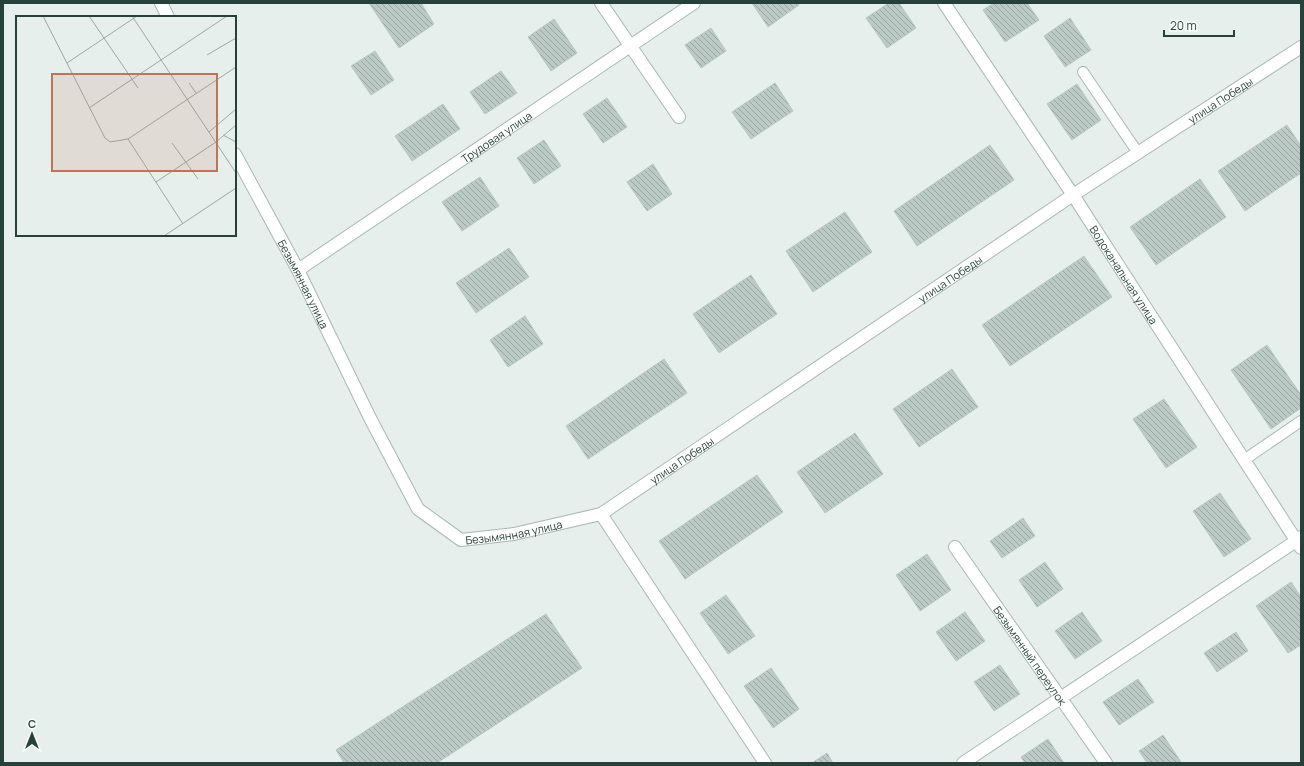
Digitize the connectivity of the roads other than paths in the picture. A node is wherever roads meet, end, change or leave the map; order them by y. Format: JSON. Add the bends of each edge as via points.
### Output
{"nodes":[{"id":1,"x":161,"y":3,"type":"edge"},
{"id":2,"x":601,"y":3,"type":"edge"},
{"id":3,"x":694,"y":3,"type":"edge"},
{"id":4,"x":944,"y":3,"type":"edge"},
{"id":5,"x":168,"y":16,"type":"edge"},
{"id":6,"x":630,"y":46,"type":"junction"},
{"id":7,"x":1301,"y":47,"type":"edge"},
{"id":8,"x":1083,"y":72,"type":"dead end"},
{"id":9,"x":679,"y":117,"type":"dead end"},
{"id":10,"x":1138,"y":153,"type":"junction"},
{"id":11,"x":236,"y":156,"type":"edge"},
{"id":12,"x":1073,"y":195,"type":"junction"},
{"id":13,"x":298,"y":270,"type":"junction"},
{"id":14,"x":1301,"y":421,"type":"edge"},
{"id":15,"x":1244,"y":460,"type":"junction"},
{"id":16,"x":601,"y":514,"type":"junction"},
{"id":17,"x":1300,"y":542,"type":"edge"},
{"id":18,"x":955,"y":547,"type":"dead end"},
{"id":19,"x":1061,"y":698,"type":"junction"},
{"id":20,"x":765,"y":763,"type":"edge"},
{"id":21,"x":963,"y":763,"type":"edge"},
{"id":22,"x":1106,"y":763,"type":"edge"}],
"edges":[{"from":1,"to":5,"type":"street"},
{"from":2,"to":6,"type":"street"},
{"from":3,"to":6,"type":"street","name":"Трудовая улица"},
{"from":4,"to":12,"type":"street","name":"Водоканальная улица"},
{"from":6,"to":9,"type":"street"},
{"from":6,"to":13,"type":"street","name":"Трудовая улица"},
{"from":7,"to":10,"type":"street","name":"улица Победы"},
{"from":8,"to":10,"type":"lane"},
{"from":10,"to":12,"type":"street","name":"улица Победы"},
{"from":11,"to":13,"type":"street","name":"Безымянная улица"},
{"from":12,"to":15,"type":"street","name":"Водоканальная улица"},
{"from":12,"to":16,"type":"street","name":"улица Победы"},
{"from":13,"to":16,"type":"street","name":"Безымянная улица","via":[[370,418],[418,509],[461,540],[514,534]]},
{"from":14,"to":15,"type":"lane"},
{"from":15,"to":17,"type":"street","name":"Водоканальная улица"},
{"from":16,"to":20,"type":"street"},
{"from":17,"to":19,"type":"street"},
{"from":18,"to":19,"type":"street","name":"Безымянный переулок"},
{"from":19,"to":21,"type":"street"},
{"from":19,"to":22,"type":"street","name":"Безымянный переулок"}]}
